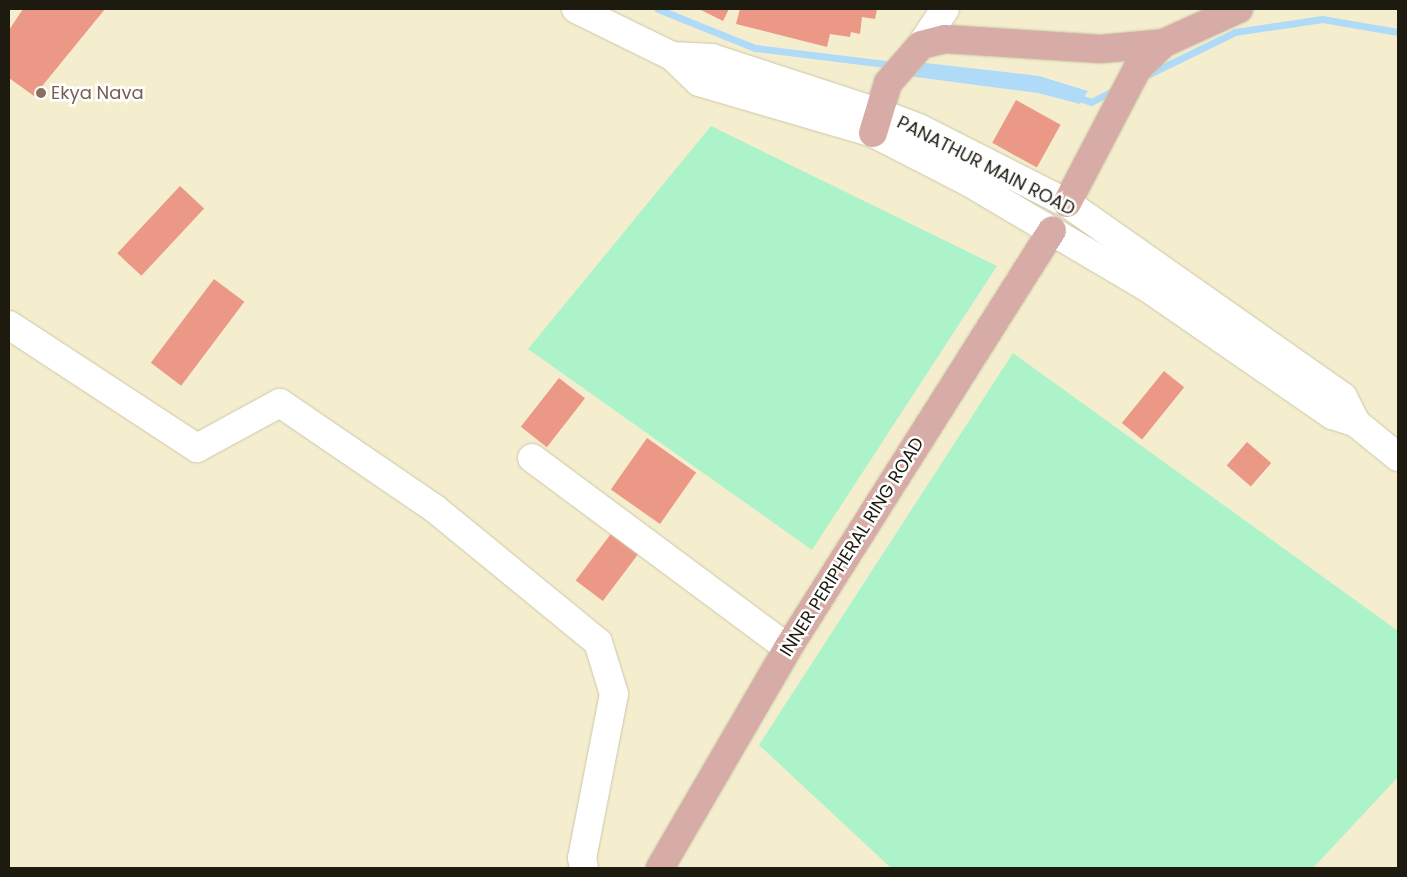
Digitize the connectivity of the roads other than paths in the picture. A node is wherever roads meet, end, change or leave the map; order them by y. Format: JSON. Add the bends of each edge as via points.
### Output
{"nodes":[{"id":1,"x":576,"y":9,"type":"edge"},
{"id":2,"x":945,"y":9,"type":"edge"},
{"id":3,"x":1239,"y":9,"type":"edge"},
{"id":4,"x":1164,"y":43,"type":"junction"},
{"id":5,"x":904,"y":63,"type":"junction"},
{"id":6,"x":875,"y":123,"type":"junction"},
{"id":7,"x":1066,"y":203,"type":"junction"},
{"id":8,"x":1052,"y":230,"type":"junction"},
{"id":9,"x":9,"y":325,"type":"edge"},
{"id":10,"x":1356,"y":423,"type":"junction"},
{"id":11,"x":1398,"y":457,"type":"edge"},
{"id":12,"x":532,"y":458,"type":"dead end"},
{"id":13,"x":788,"y":648,"type":"junction"},
{"id":14,"x":584,"y":868,"type":"edge"},
{"id":15,"x":660,"y":868,"type":"edge"}],
"edges":[{"from":1,"to":6,"type":"street","name":"PANATHUR MAIN ROAD","via":[[672,56],[712,58]]},
{"from":2,"to":5,"type":"street"},
{"from":3,"to":4,"type":"main road"},
{"from":4,"to":5,"type":"main road","via":[[1101,49],[944,39]]},
{"from":4,"to":7,"type":"main road","via":[[1138,70]]},
{"from":5,"to":6,"type":"main road"},
{"from":6,"to":7,"type":"street","name":"PANATHUR MAIN ROAD","via":[[919,128]]},
{"from":6,"to":8,"type":"street","name":"PANATHUR MAIN ROAD"},
{"from":7,"to":10,"type":"street","name":"PANATHUR MAIN ROAD","via":[[1343,397]]},
{"from":8,"to":10,"type":"street","name":"PANATHUR MAIN ROAD","via":[[1148,288],[1332,415]]},
{"from":8,"to":13,"type":"main road","name":"INNER PERIPHERAL RING ROAD"},
{"from":9,"to":14,"type":"street","via":[[197,448],[280,403],[434,508],[598,642],[614,694],[582,858]]},
{"from":10,"to":11,"type":"street","name":"PANATHUR MAIN ROAD"},
{"from":12,"to":13,"type":"street"},
{"from":13,"to":15,"type":"main road","name":"INNER PERIPHERAL RING ROAD"}]}
